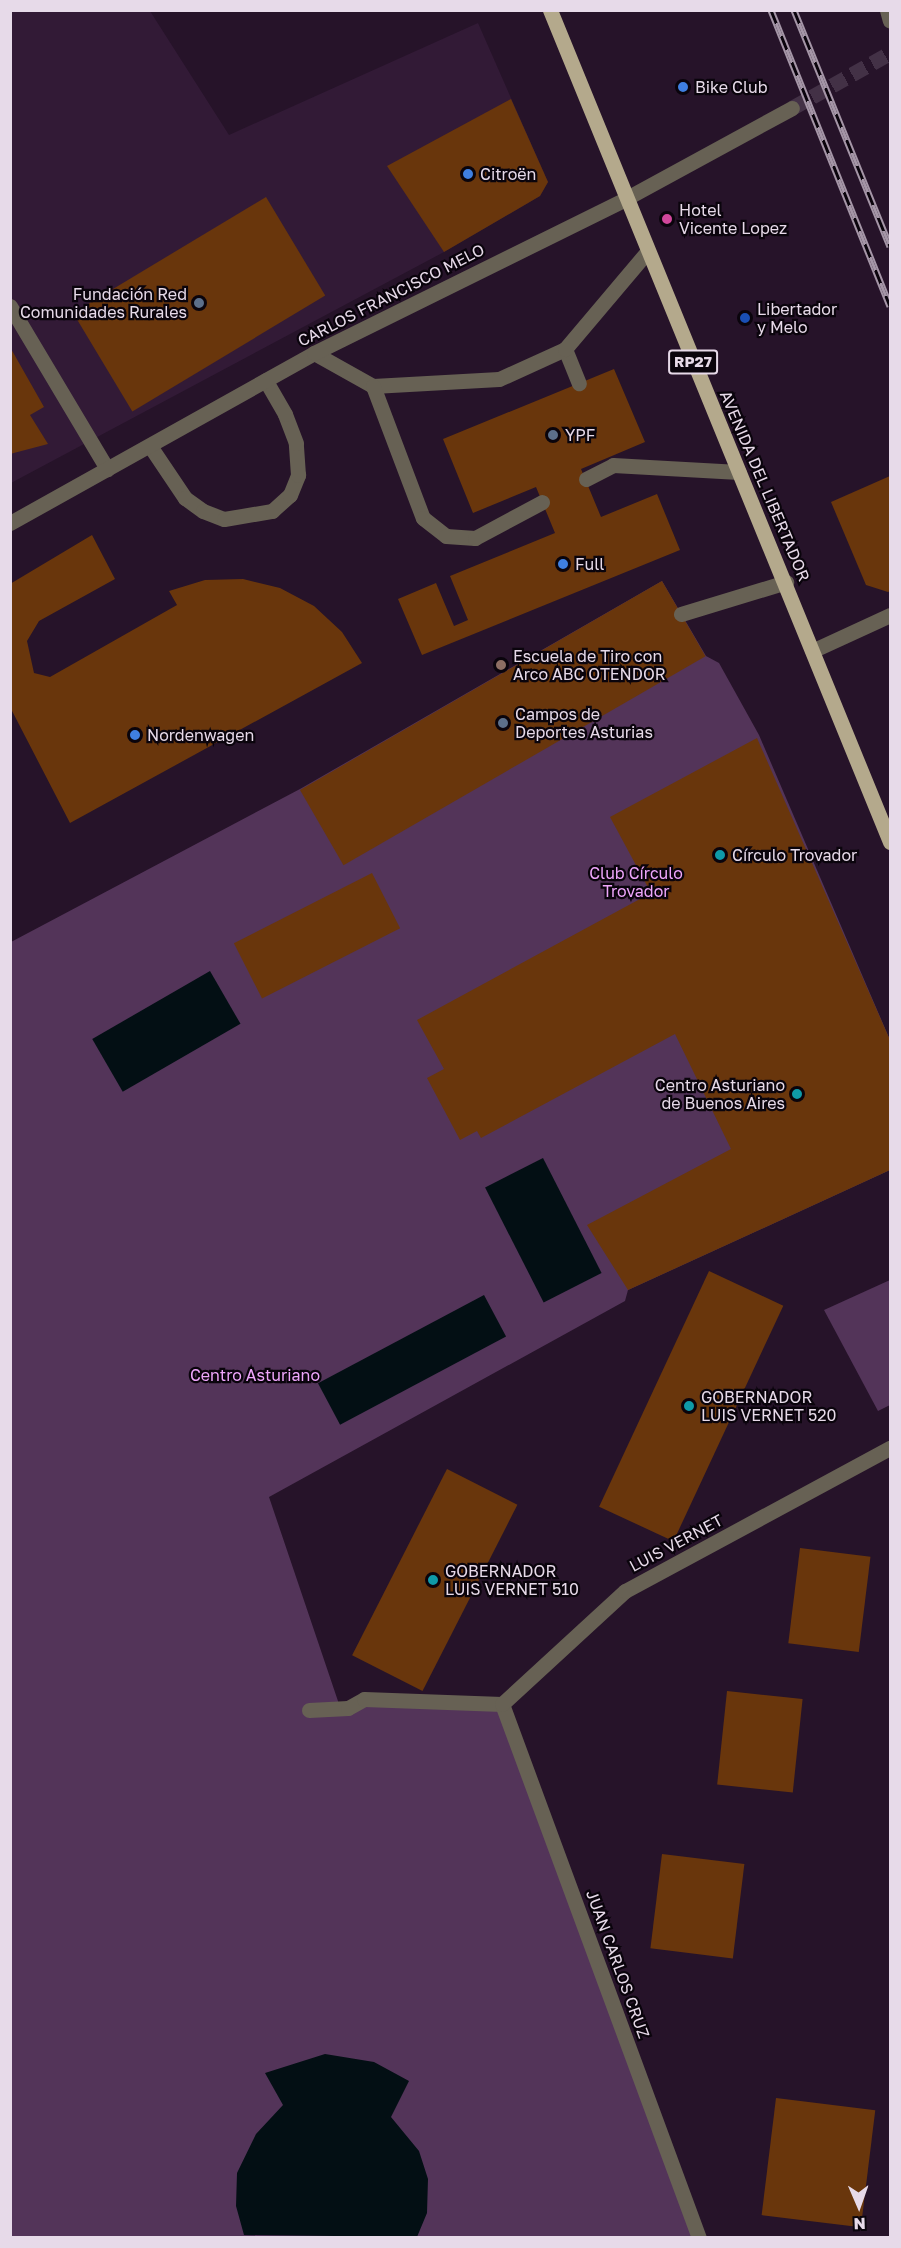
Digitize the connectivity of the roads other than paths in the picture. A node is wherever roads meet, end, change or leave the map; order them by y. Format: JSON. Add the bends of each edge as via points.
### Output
{"nodes":[{"id":1,"x":550,"y":10,"type":"edge"},
{"id":2,"x":886,"y":10,"type":"edge"},
{"id":3,"x":891,"y":21,"type":"edge"},
{"id":4,"x":792,"y":108,"type":"tunnel mouth"},
{"id":5,"x":625,"y":199,"type":"junction"},
{"id":6,"x":647,"y":252,"type":"junction"},
{"id":7,"x":10,"y":306,"type":"edge"},
{"id":8,"x":565,"y":349,"type":"junction"},
{"id":9,"x":314,"y":353,"type":"junction"},
{"id":10,"x":265,"y":380,"type":"junction"},
{"id":11,"x":579,"y":383,"type":"dead end"},
{"id":12,"x":373,"y":386,"type":"junction"},
{"id":13,"x":150,"y":446,"type":"junction"},
{"id":14,"x":107,"y":468,"type":"junction"},
{"id":15,"x":739,"y":472,"type":"junction"},
{"id":16,"x":586,"y":479,"type":"dead end"},
{"id":17,"x":542,"y":502,"type":"dead end"},
{"id":18,"x":10,"y":524,"type":"edge"},
{"id":19,"x":786,"y":582,"type":"junction"},
{"id":20,"x":681,"y":614,"type":"dead end"},
{"id":21,"x":891,"y":615,"type":"edge"},
{"id":22,"x":814,"y":650,"type":"junction"},
{"id":23,"x":891,"y":842,"type":"edge"},
{"id":24,"x":891,"y":1448,"type":"edge"},
{"id":25,"x":502,"y":1704,"type":"junction"},
{"id":26,"x":309,"y":1710,"type":"dead end"},
{"id":27,"x":699,"y":2238,"type":"edge"}],
"edges":[{"from":1,"to":5,"type":"main road","name":"AVENIDA DEL LIBERTADOR","number":"RP27"},
{"from":2,"to":3,"type":"street"},
{"from":4,"to":5,"type":"street","name":"CARLOS FRANCISCO MELO"},
{"from":5,"to":6,"type":"main road","name":"AVENIDA DEL LIBERTADOR","number":"RP27"},
{"from":5,"to":9,"type":"street","name":"CARLOS FRANCISCO MELO"},
{"from":6,"to":8,"type":"street"},
{"from":6,"to":15,"type":"main road","name":"AVENIDA DEL LIBERTADOR","number":"RP27"},
{"from":7,"to":14,"type":"street"},
{"from":8,"to":11,"type":"street"},
{"from":8,"to":12,"type":"street","via":[[499,379]]},
{"from":9,"to":10,"type":"street","name":"CARLOS FRANCISCO MELO"},
{"from":9,"to":12,"type":"street"},
{"from":10,"to":13,"type":"street","name":"CARLOS FRANCISCO MELO"},
{"from":10,"to":13,"type":"street","via":[[296,443],[298,475],[290,495],[272,511],[224,519],[203,511],[185,498]]},
{"from":12,"to":17,"type":"street","via":[[423,518],[446,536],[476,538]]},
{"from":13,"to":14,"type":"street","name":"CARLOS FRANCISCO MELO"},
{"from":14,"to":18,"type":"street","name":"CARLOS FRANCISCO MELO"},
{"from":15,"to":16,"type":"street","via":[[611,461]]},
{"from":15,"to":19,"type":"main road","name":"AVENIDA DEL LIBERTADOR","number":"RP27"},
{"from":19,"to":20,"type":"street"},
{"from":19,"to":22,"type":"main road","name":"AVENIDA DEL LIBERTADOR","number":"RP27"},
{"from":21,"to":22,"type":"street"},
{"from":22,"to":23,"type":"main road","name":"AVENIDA DEL LIBERTADOR","number":"RP27"},
{"from":24,"to":25,"type":"street","name":"LUIS VERNET","via":[[625,1591]]},
{"from":25,"to":26,"type":"street","via":[[364,1699],[348,1708]]},
{"from":25,"to":27,"type":"street","name":"JUAN CARLOS CRUZ"}]}
